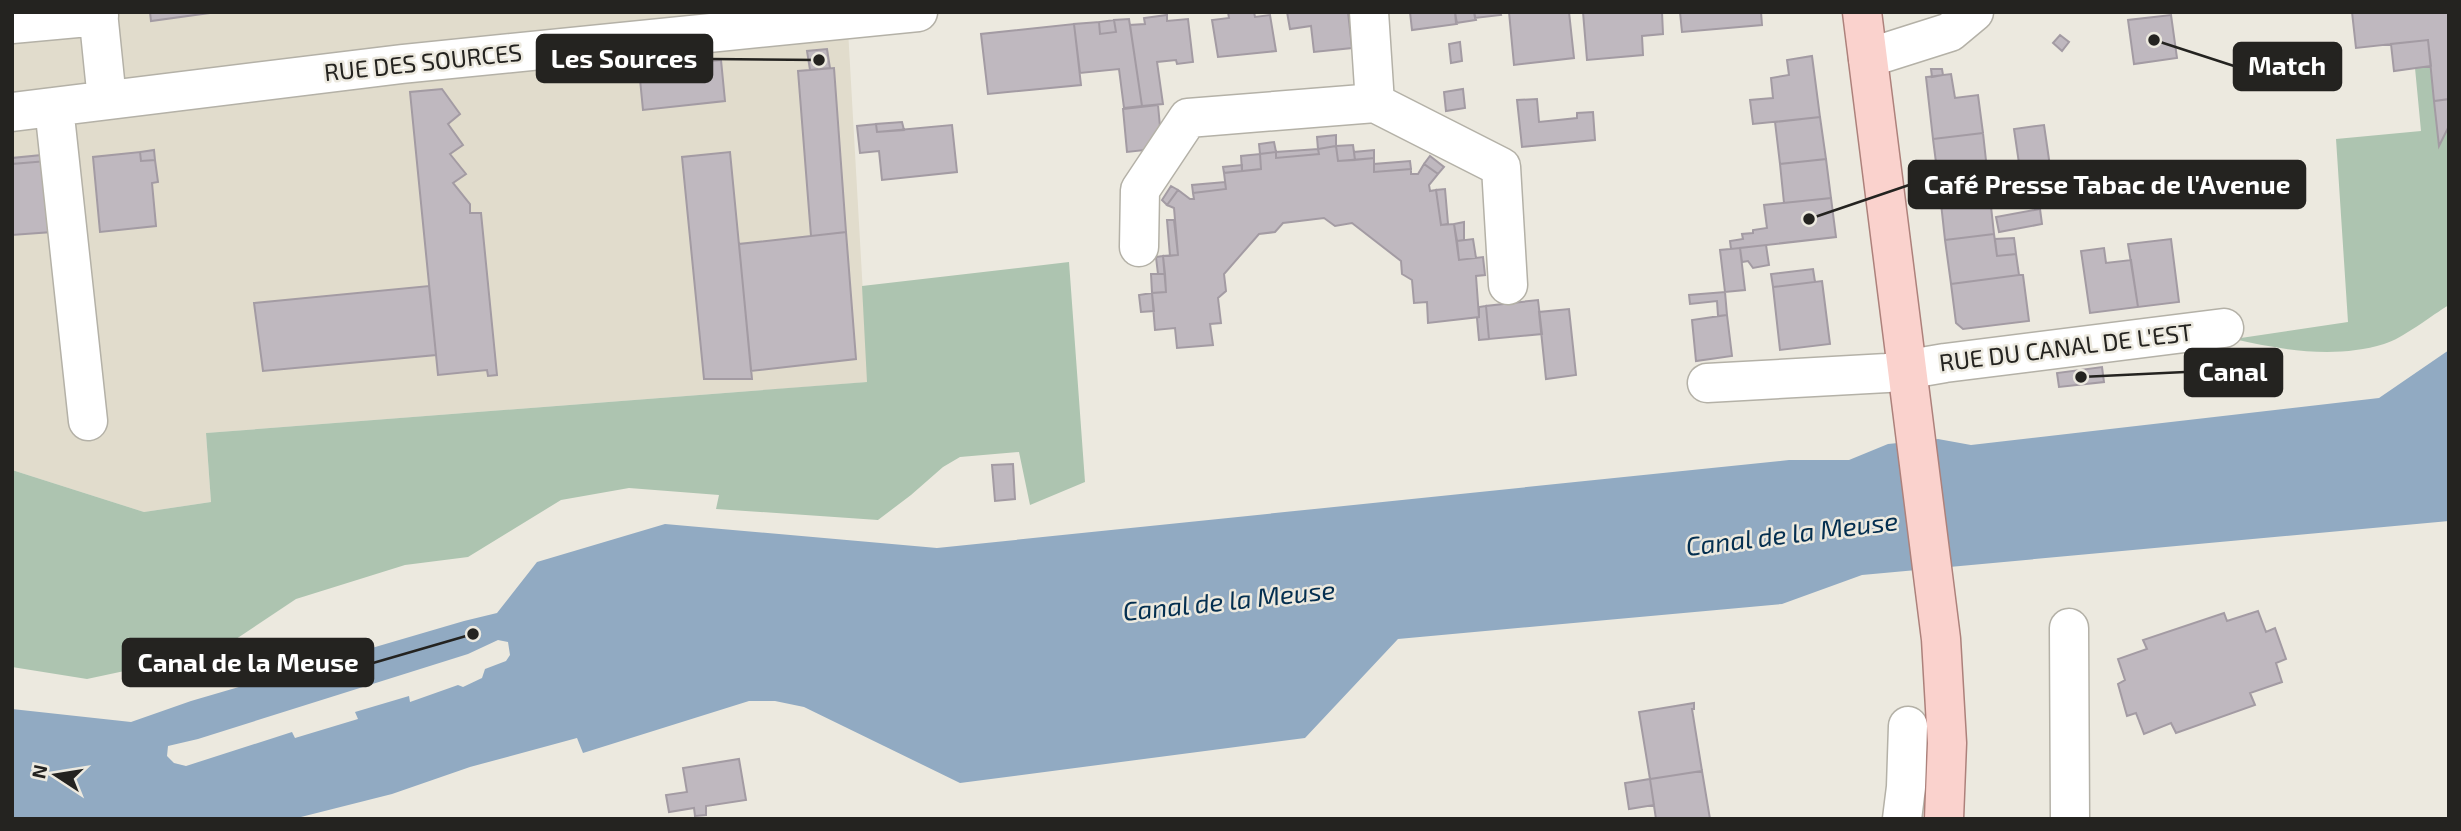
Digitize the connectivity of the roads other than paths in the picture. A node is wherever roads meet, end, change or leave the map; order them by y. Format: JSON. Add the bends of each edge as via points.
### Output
{"nodes":[{"id":1,"x":918,"y":12,"type":"edge"},
{"id":2,"x":1368,"y":12,"type":"edge"},
{"id":3,"x":1862,"y":12,"type":"edge"},
{"id":4,"x":1974,"y":12,"type":"edge"},
{"id":5,"x":99,"y":14,"type":"edge"},
{"id":6,"x":12,"y":24,"type":"edge"},
{"id":7,"x":1868,"y":58,"type":"junction"},
{"id":8,"x":107,"y":100,"type":"junction"},
{"id":9,"x":1375,"y":103,"type":"junction"},
{"id":10,"x":54,"y":107,"type":"junction"},
{"id":11,"x":12,"y":112,"type":"edge"},
{"id":12,"x":1139,"y":247,"type":"dead end"},
{"id":13,"x":1508,"y":285,"type":"dead end"},
{"id":14,"x":2224,"y":328,"type":"dead end"},
{"id":15,"x":1707,"y":383,"type":"dead end"},
{"id":16,"x":1910,"y":386,"type":"junction"},
{"id":17,"x":88,"y":421,"type":"dead end"},
{"id":18,"x":2069,"y":628,"type":"dead end"},
{"id":19,"x":1908,"y":726,"type":"dead end"},
{"id":20,"x":1902,"y":819,"type":"edge"},
{"id":21,"x":1944,"y":819,"type":"edge"},
{"id":22,"x":2070,"y":819,"type":"edge"}],
"edges":[{"from":1,"to":8,"type":"street","name":"RUE DES SOURCES","via":[[402,64]]},
{"from":2,"to":9,"type":"street"},
{"from":3,"to":7,"type":"main road"},
{"from":4,"to":7,"type":"street","via":[[1950,32]]},
{"from":5,"to":6,"type":"street"},
{"from":5,"to":8,"type":"street"},
{"from":7,"to":16,"type":"main road"},
{"from":8,"to":10,"type":"street","name":"RUE DES SOURCES"},
{"from":9,"to":12,"type":"street","via":[[1188,118],[1140,190]]},
{"from":9,"to":13,"type":"street","via":[[1501,167]]},
{"from":10,"to":11,"type":"street","name":"RUE DES SOURCES"},
{"from":10,"to":17,"type":"street"},
{"from":14,"to":16,"type":"street","name":"RUE DU CANAL DE L'EST","via":[[1945,362]]},
{"from":15,"to":16,"type":"street","name":"RUE DU CANAL DE L'EST"},
{"from":16,"to":21,"type":"main road","via":[[1941,639],[1947,743]]},
{"from":18,"to":22,"type":"street"},
{"from":19,"to":20,"type":"street"}]}
